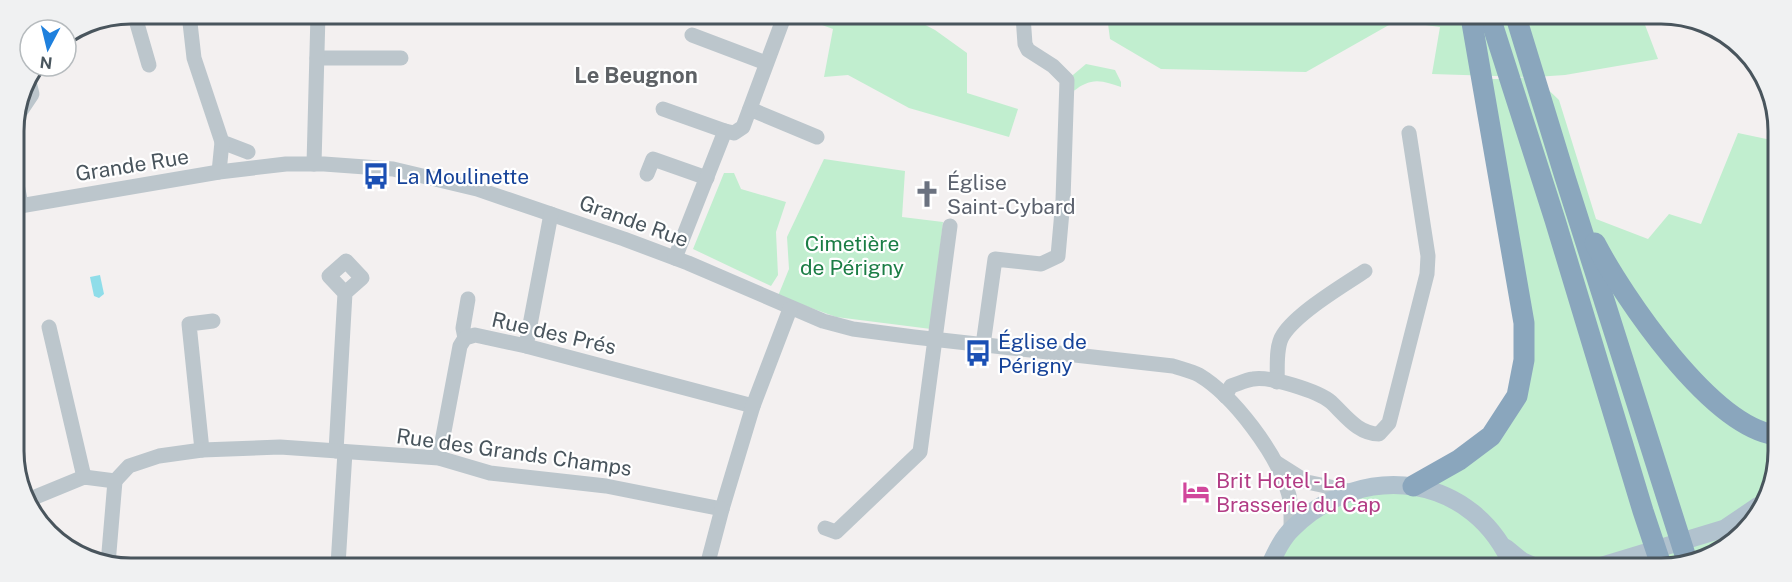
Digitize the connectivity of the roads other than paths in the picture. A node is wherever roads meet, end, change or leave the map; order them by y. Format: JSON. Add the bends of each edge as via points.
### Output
{"nodes":[{"id":1,"x":137,"y":24,"type":"edge"},
{"id":2,"x":190,"y":24,"type":"edge"},
{"id":3,"x":318,"y":24,"type":"edge"},
{"id":4,"x":781,"y":24,"type":"edge"},
{"id":5,"x":1023,"y":24,"type":"edge"},
{"id":6,"x":1472,"y":24,"type":"edge"},
{"id":7,"x":1492,"y":24,"type":"edge"},
{"id":8,"x":1518,"y":24,"type":"edge"},
{"id":9,"x":692,"y":35,"type":"dead end"},
{"id":10,"x":317,"y":58,"type":"junction"},
{"id":11,"x":401,"y":58,"type":"dead end"},
{"id":12,"x":766,"y":63,"type":"junction"},
{"id":13,"x":148,"y":65,"type":"dead end"},
{"id":14,"x":663,"y":109,"type":"dead end"},
{"id":15,"x":750,"y":109,"type":"junction"},
{"id":16,"x":725,"y":131,"type":"junction"},
{"id":17,"x":1409,"y":133,"type":"dead end"},
{"id":18,"x":817,"y":137,"type":"dead end"},
{"id":19,"x":222,"y":142,"type":"junction"},
{"id":20,"x":248,"y":152,"type":"dead end"},
{"id":21,"x":315,"y":164,"type":"junction"},
{"id":22,"x":219,"y":172,"type":"junction"},
{"id":23,"x":647,"y":174,"type":"dead end"},
{"id":24,"x":1565,"y":177,"type":"junction"},
{"id":25,"x":707,"y":178,"type":"junction"},
{"id":26,"x":24,"y":205,"type":"edge"},
{"id":27,"x":551,"y":214,"type":"junction"},
{"id":28,"x":950,"y":226,"type":"dead end"},
{"id":29,"x":675,"y":258,"type":"junction"},
{"id":30,"x":1365,"y":271,"type":"dead end"},
{"id":31,"x":345,"y":293,"type":"dead end"},
{"id":32,"x":468,"y":299,"type":"dead end"},
{"id":33,"x":790,"y":309,"type":"junction"},
{"id":34,"x":213,"y":321,"type":"dead end"},
{"id":35,"x":50,"y":327,"type":"dead end"},
{"id":36,"x":465,"y":338,"type":"junction"},
{"id":37,"x":934,"y":340,"type":"junction"},
{"id":38,"x":983,"y":345,"type":"junction"},
{"id":39,"x":526,"y":346,"type":"junction"},
{"id":40,"x":1277,"y":382,"type":"junction"},
{"id":41,"x":1225,"y":396,"type":"junction"},
{"id":42,"x":753,"y":406,"type":"junction"},
{"id":43,"x":1768,"y":433,"type":"edge"},
{"id":44,"x":202,"y":450,"type":"junction"},
{"id":45,"x":340,"y":452,"type":"junction"},
{"id":46,"x":439,"y":458,"type":"junction"},
{"id":47,"x":1277,"y":463,"type":"junction"},
{"id":48,"x":84,"y":477,"type":"junction"},
{"id":49,"x":115,"y":481,"type":"junction"},
{"id":50,"x":1413,"y":486,"type":"junction"},
{"id":51,"x":1349,"y":491,"type":"junction"},
{"id":52,"x":35,"y":497,"type":"edge"},
{"id":53,"x":722,"y":509,"type":"junction"},
{"id":54,"x":1750,"y":511,"type":"edge"},
{"id":55,"x":1737,"y":527,"type":"edge"},
{"id":56,"x":825,"y":528,"type":"dead end"},
{"id":57,"x":1291,"y":529,"type":"junction"},
{"id":58,"x":1717,"y":530,"type":"junction"},
{"id":59,"x":1505,"y":547,"type":"junction"},
{"id":60,"x":109,"y":555,"type":"edge"},
{"id":61,"x":1685,"y":555,"type":"edge"},
{"id":62,"x":338,"y":558,"type":"edge"},
{"id":63,"x":709,"y":558,"type":"edge"},
{"id":64,"x":1274,"y":558,"type":"edge"},
{"id":65,"x":1510,"y":558,"type":"edge"},
{"id":66,"x":1518,"y":558,"type":"edge"},
{"id":67,"x":1631,"y":558,"type":"edge"},
{"id":68,"x":1659,"y":558,"type":"edge"}],
"edges":[{"from":1,"to":13,"type":"street"},
{"from":2,"to":19,"type":"street","via":[[194,58]]},
{"from":3,"to":10,"type":"street"},
{"from":4,"to":12,"type":"street"},
{"from":5,"to":38,"type":"street","via":[[1028,50],[1067,80],[1058,256],[1041,264],[995,259]]},
{"from":6,"to":50,"type":"highway","via":[[1524,322],[1524,360],[1517,396],[1491,436]]},
{"from":7,"to":68,"type":"highway"},
{"from":8,"to":24,"type":"highway"},
{"from":9,"to":12,"type":"street"},
{"from":10,"to":11,"type":"street"},
{"from":10,"to":21,"type":"street"},
{"from":12,"to":15,"type":"street"},
{"from":14,"to":16,"type":"street"},
{"from":15,"to":16,"type":"street","via":[[743,127],[734,133]]},
{"from":15,"to":18,"type":"street"},
{"from":16,"to":25,"type":"street"},
{"from":17,"to":40,"type":"street","via":[[1428,256],[1427,274],[1389,423],[1379,434],[1367,434],[1329,400],[1300,386]]},
{"from":19,"to":20,"type":"street"},
{"from":19,"to":22,"type":"street"},
{"from":21,"to":22,"type":"street","name":"Grande Rue"},
{"from":21,"to":27,"type":"street","name":"Grande Rue","via":[[393,169],[477,189]]},
{"from":22,"to":26,"type":"street","name":"Grande Rue"},
{"from":23,"to":25,"type":"street","via":[[653,159]]},
{"from":24,"to":43,"type":"highway","via":[[1620,287],[1672,355],[1725,410]]},
{"from":24,"to":61,"type":"highway"},
{"from":25,"to":29,"type":"street"},
{"from":27,"to":29,"type":"street","name":"Grande Rue"},
{"from":27,"to":39,"type":"street"},
{"from":28,"to":37,"type":"street"},
{"from":29,"to":33,"type":"street","name":"Grande Rue"},
{"from":30,"to":40,"type":"street","via":[[1328,295],[1282,337]]},
{"from":31,"to":45,"type":"street"},
{"from":32,"to":36,"type":"street"},
{"from":33,"to":37,"type":"street","name":"Grande Rue","via":[[853,329]]},
{"from":33,"to":42,"type":"street"},
{"from":34,"to":44,"type":"street","via":[[189,324]]},
{"from":35,"to":48,"type":"street"},
{"from":36,"to":39,"type":"street","name":"Rue des Prés","via":[[475,336]]},
{"from":36,"to":46,"type":"street","name":"Rue des Prés","via":[[460,346]]},
{"from":37,"to":38,"type":"street","name":"Grande Rue"},
{"from":37,"to":56,"type":"street","via":[[920,452],[836,532]]},
{"from":38,"to":41,"type":"street","name":"Grande Rue","via":[[1173,366],[1199,375]]},
{"from":39,"to":42,"type":"street","name":"Rue des Prés"},
{"from":40,"to":41,"type":"street","via":[[1254,378],[1231,386]]},
{"from":41,"to":47,"type":"street","name":"Grande Rue"},
{"from":42,"to":53,"type":"street"},
{"from":44,"to":45,"type":"street","name":"Rue des Grands Champs","via":[[280,447]]},
{"from":44,"to":49,"type":"street","name":"Rue des Grands Champs","via":[[142,461],[129,466]]},
{"from":45,"to":46,"type":"street","name":"Rue des Grands Champs"},
{"from":45,"to":62,"type":"street"},
{"from":46,"to":53,"type":"street","name":"Rue des Grands Champs","via":[[490,473],[606,486]]},
{"from":47,"to":51,"type":"street","name":"Grande Rue","via":[[1307,482]]},
{"from":47,"to":57,"type":"street","name":"Grande Rue","via":[[1289,493]]},
{"from":48,"to":49,"type":"street"},
{"from":48,"to":52,"type":"street"},
{"from":49,"to":60,"type":"street"},
{"from":50,"to":51,"type":"main road","via":[[1374,485]]},
{"from":50,"to":59,"type":"main road","via":[[1447,496],[1480,518]]},
{"from":51,"to":57,"type":"main road","via":[[1325,502]]},
{"from":53,"to":63,"type":"street"},
{"from":54,"to":58,"type":"main road"},
{"from":55,"to":58,"type":"main road"},
{"from":57,"to":64,"type":"main road"},
{"from":58,"to":67,"type":"main road"},
{"from":59,"to":65,"type":"main road"},
{"from":59,"to":66,"type":"main road"}]}
